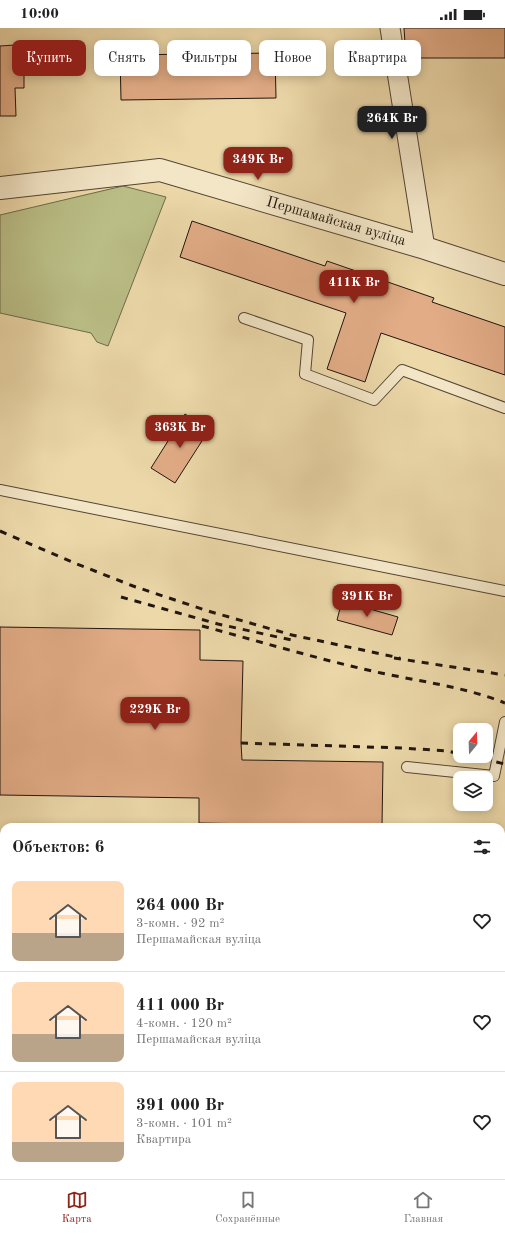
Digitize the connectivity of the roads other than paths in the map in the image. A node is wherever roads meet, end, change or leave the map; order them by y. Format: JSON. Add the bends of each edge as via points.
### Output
{"nodes":[{"id":1,"x":390,"y":28,"type":"edge"},
{"id":2,"x":0,"y":188,"type":"edge"},
{"id":3,"x":425,"y":248,"type":"junction"},
{"id":4,"x":505,"y":274,"type":"edge"},
{"id":5,"x":244,"y":318,"type":"dead end"},
{"id":6,"x":505,"y":408,"type":"edge"},
{"id":7,"x":0,"y":490,"type":"edge"},
{"id":8,"x":505,"y":591,"type":"edge"},
{"id":9,"x":505,"y":722,"type":"edge"},
{"id":10,"x":407,"y":767,"type":"dead end"}],
"edges":[{"from":1,"to":3,"type":"street"},
{"from":2,"to":3,"type":"street","name":"Першамайская вуліца","via":[[160,170]]},
{"from":3,"to":4,"type":"street","name":"Першамайская вуліца"},
{"from":5,"to":6,"type":"lane","via":[[308,340],[305,374],[374,400],[402,370]]},
{"from":7,"to":8,"type":"lane"},
{"from":9,"to":10,"type":"lane","via":[[494,776]]}]}
